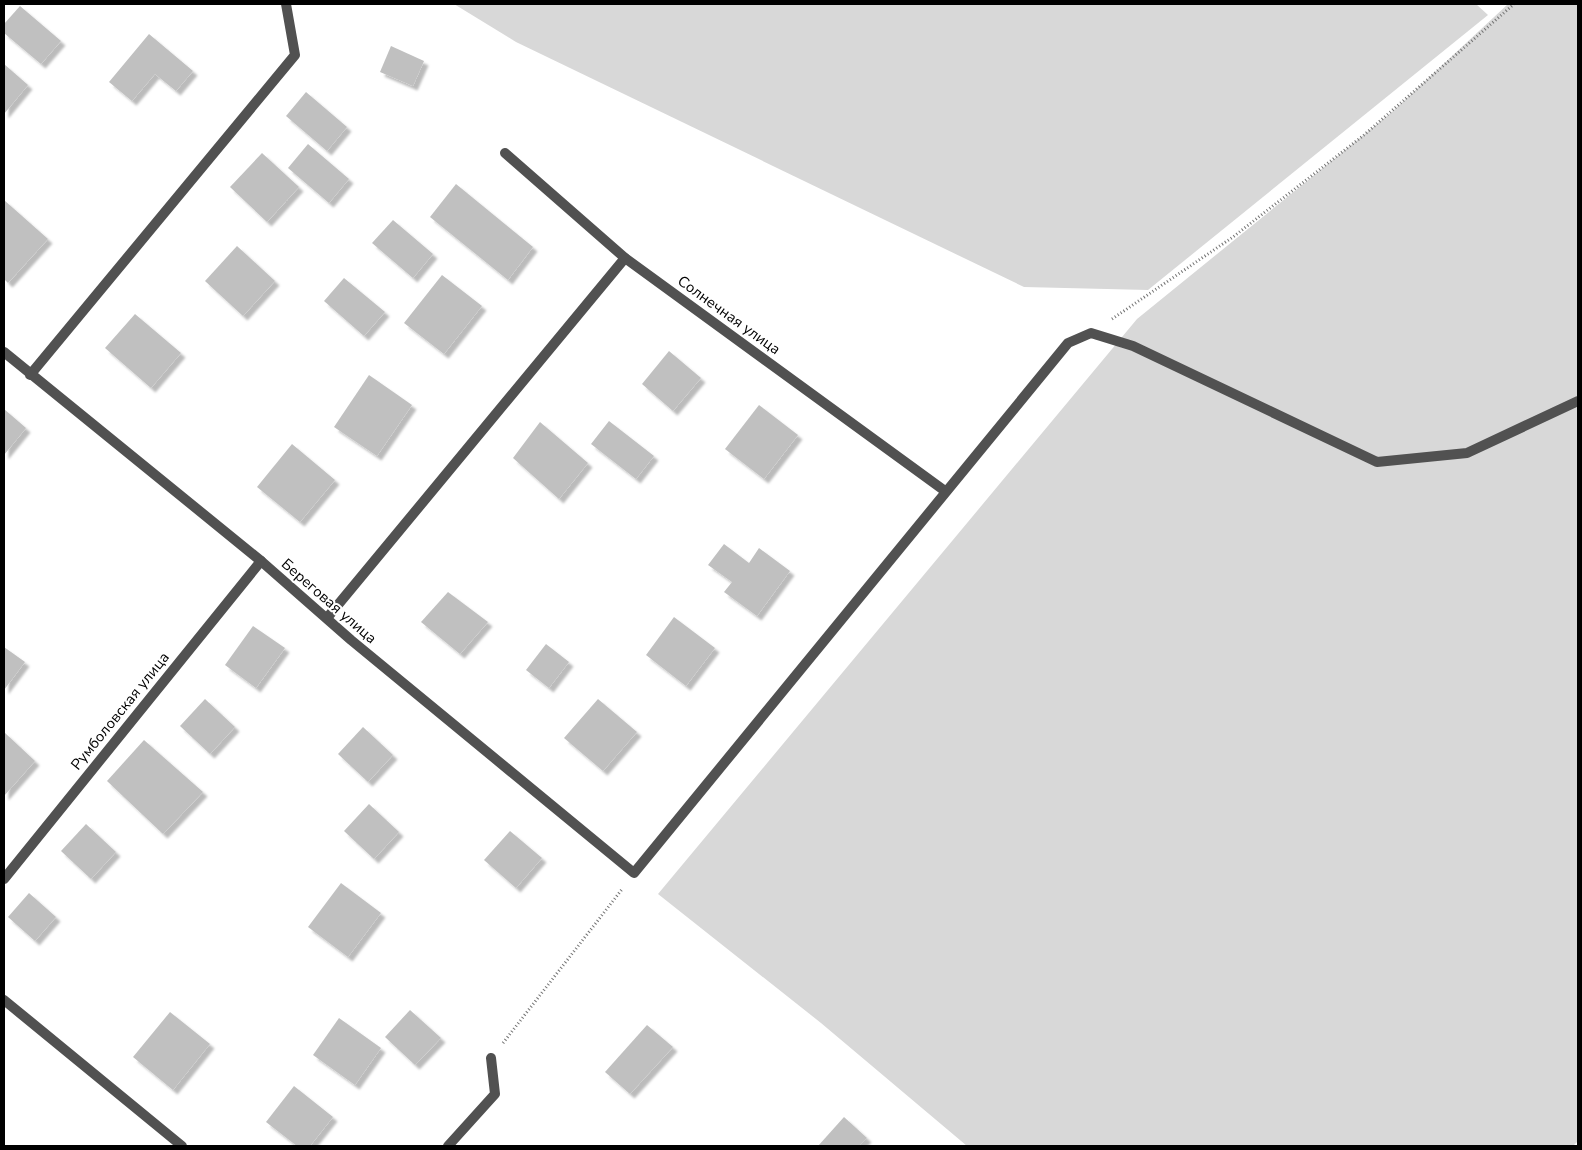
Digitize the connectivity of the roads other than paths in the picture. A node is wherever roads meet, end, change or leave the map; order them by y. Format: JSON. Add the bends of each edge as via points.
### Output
{"nodes":[{"id":1,"x":286,"y":4,"type":"edge"},
{"id":2,"x":504,"y":153,"type":"dead end"},
{"id":3,"x":625,"y":258,"type":"junction"},
{"id":4,"x":4,"y":352,"type":"edge"},
{"id":5,"x":30,"y":375,"type":"junction"},
{"id":6,"x":1578,"y":401,"type":"edge"},
{"id":7,"x":945,"y":491,"type":"junction"},
{"id":8,"x":261,"y":561,"type":"junction"},
{"id":9,"x":327,"y":618,"type":"junction"},
{"id":10,"x":4,"y":879,"type":"edge"},
{"id":11,"x":4,"y":1000,"type":"edge"},
{"id":12,"x":491,"y":1058,"type":"road end"},
{"id":13,"x":182,"y":1146,"type":"edge"},
{"id":14,"x":448,"y":1146,"type":"edge"}],
"edges":[{"from":1,"to":5,"type":"street","via":[[295,55]]},
{"from":2,"to":3,"type":"street","name":"Солнечная улица"},
{"from":3,"to":7,"type":"street","name":"Солнечная улица"},
{"from":3,"to":9,"type":"street"},
{"from":4,"to":5,"type":"street","name":"Береговая улица"},
{"from":5,"to":8,"type":"street","name":"Береговая улица"},
{"from":6,"to":7,"type":"street","via":[[1467,453],[1377,462],[1133,346],[1091,333],[1068,343]]},
{"from":7,"to":9,"type":"street","name":"Береговая улица","via":[[634,873]]},
{"from":8,"to":9,"type":"street","name":"Береговая улица"},
{"from":8,"to":10,"type":"street","name":"Румболовская улица"},
{"from":11,"to":13,"type":"street"},
{"from":12,"to":14,"type":"street","via":[[495,1094]]}]}
